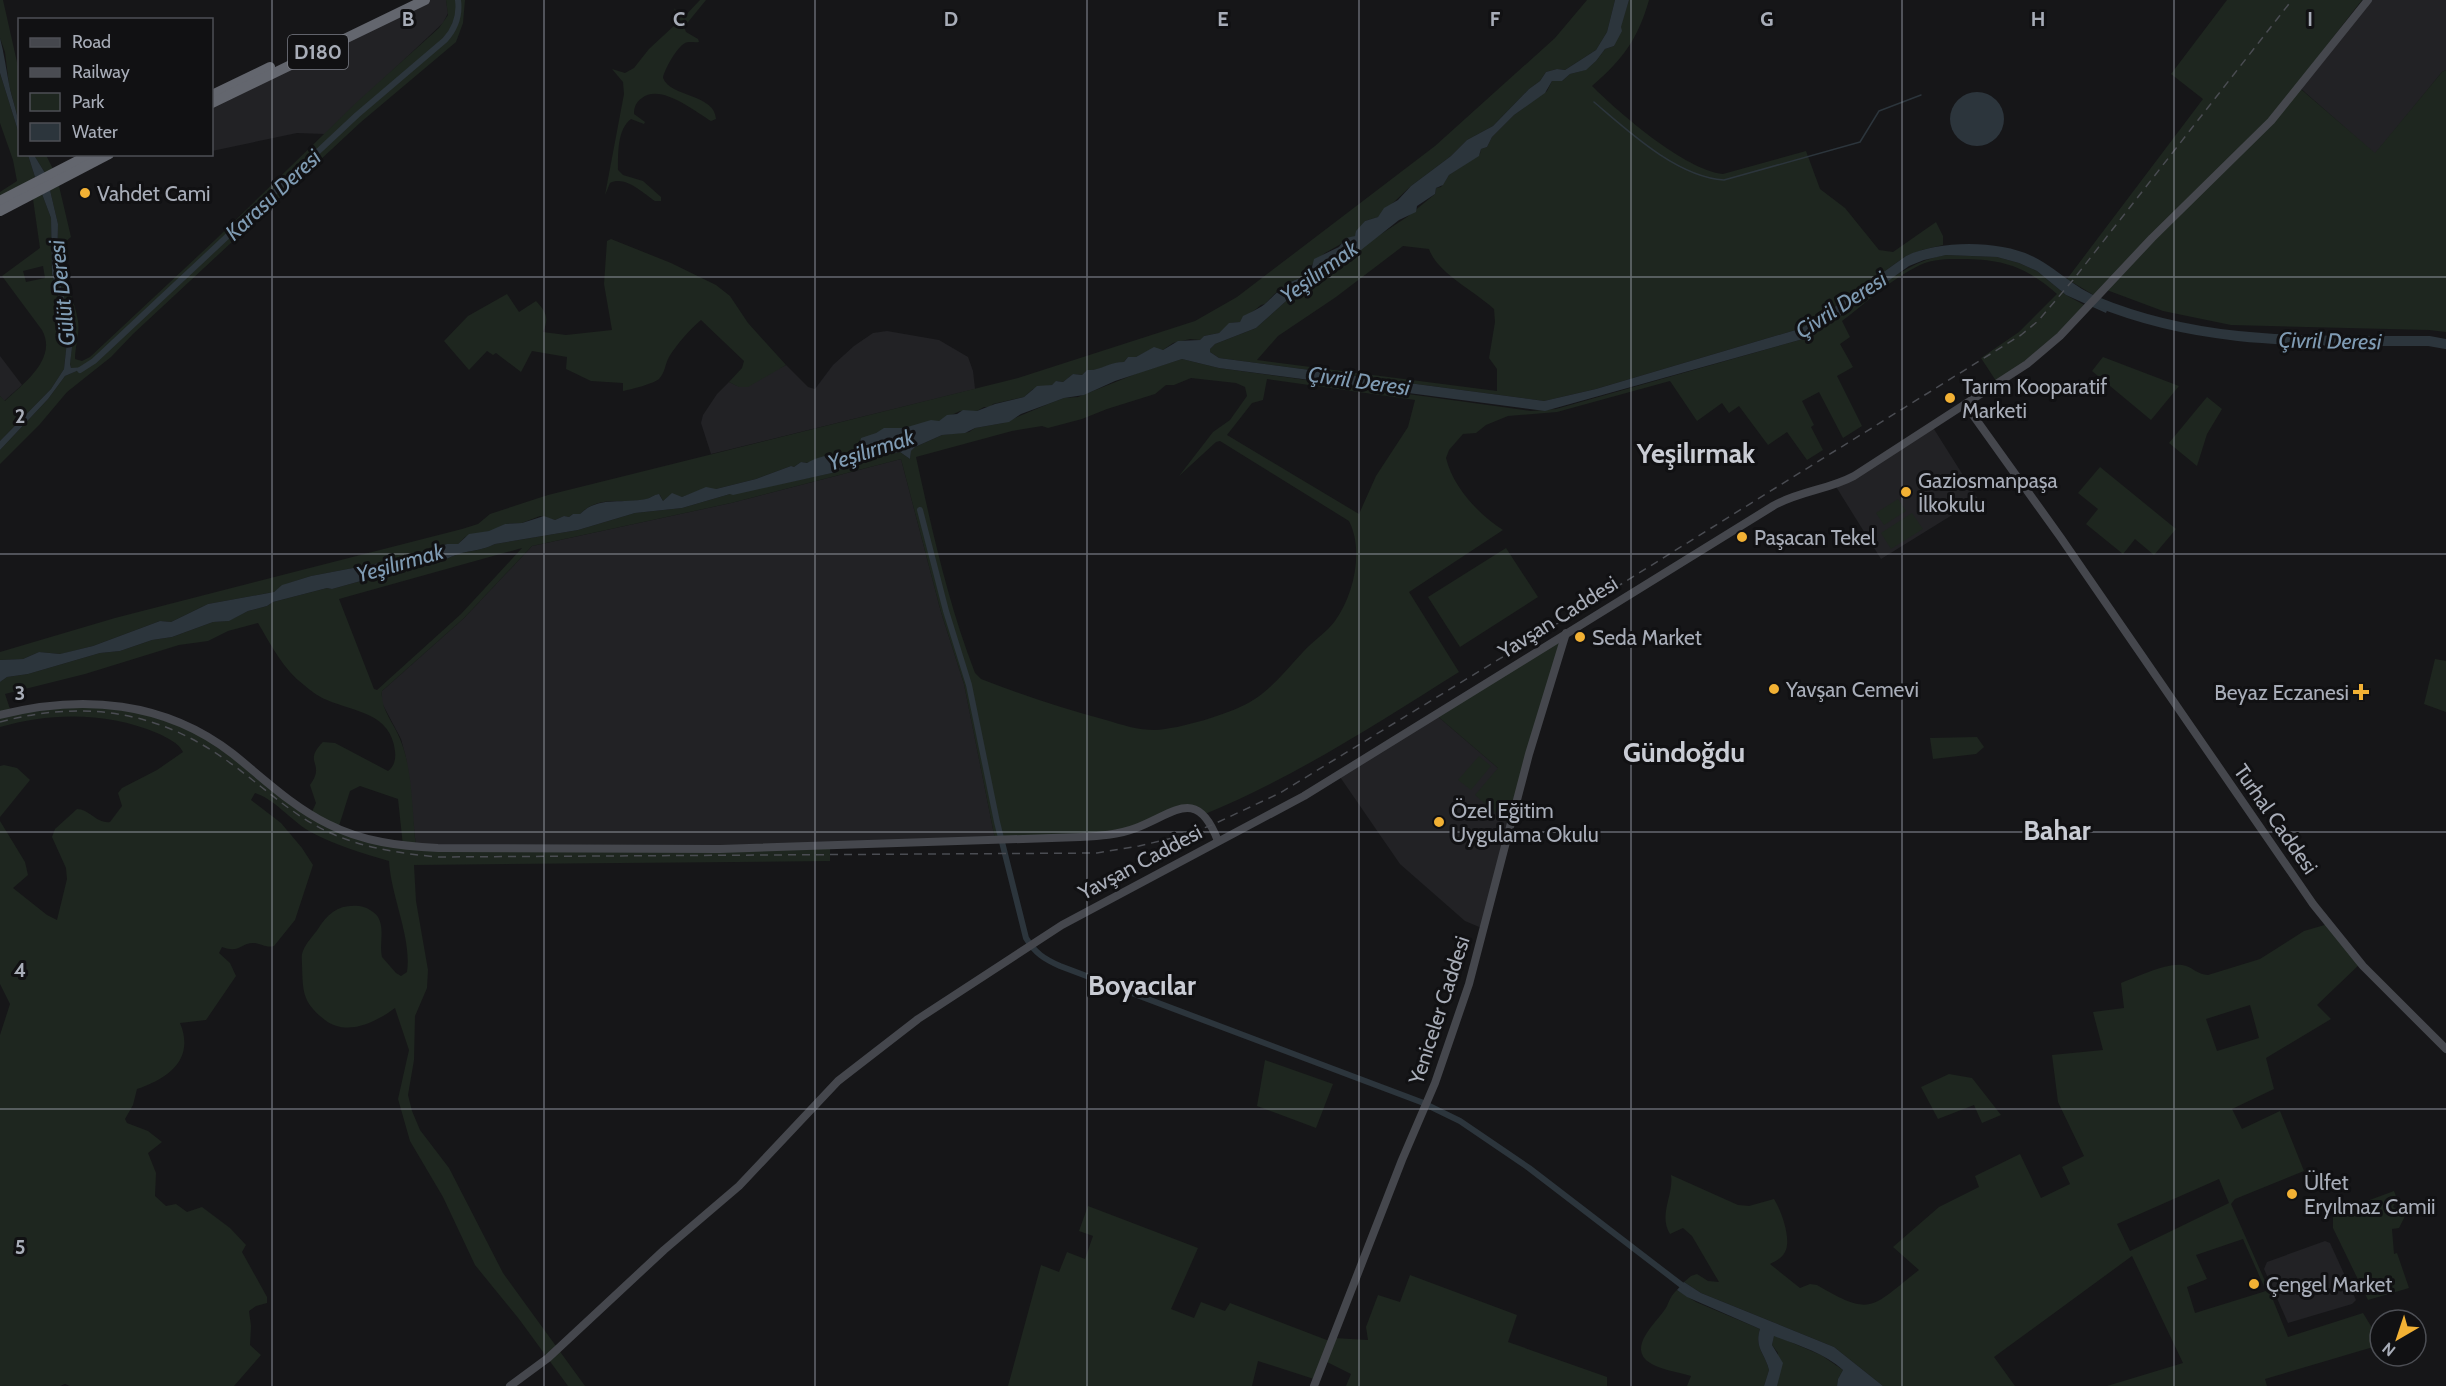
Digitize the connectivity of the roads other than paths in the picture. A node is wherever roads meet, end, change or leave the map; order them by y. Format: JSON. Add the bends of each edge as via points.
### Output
{"nodes":[{"id":1,"x":411,"y":0,"type":"edge"},
{"id":2,"x":425,"y":0,"type":"edge"},
{"id":3,"x":2362,"y":0,"type":"edge"},
{"id":4,"x":2368,"y":0,"type":"edge"},
{"id":5,"x":213,"y":95,"type":"edge"},
{"id":6,"x":213,"y":103,"type":"edge"},
{"id":7,"x":89,"y":156,"type":"edge"},
{"id":8,"x":104,"y":156,"type":"edge"},
{"id":9,"x":50,"y":180,"type":"junction"},
{"id":10,"x":33,"y":188,"type":"junction"},
{"id":11,"x":0,"y":201,"type":"edge"},
{"id":12,"x":0,"y":211,"type":"edge"},
{"id":13,"x":2151,"y":238,"type":"junction"},
{"id":14,"x":1963,"y":406,"type":"junction"},
{"id":15,"x":1566,"y":633,"type":"junction"},
{"id":16,"x":0,"y":715,"type":"edge"},
{"id":17,"x":1218,"y":841,"type":"junction"},
{"id":18,"x":2446,"y":1049,"type":"edge"},
{"id":19,"x":510,"y":1386,"type":"edge"},
{"id":20,"x":1314,"y":1386,"type":"edge"}],
"edges":[{"from":1,"to":5,"type":"highway","number":"D180"},
{"from":2,"to":6,"type":"highway","number":"D180"},
{"from":3,"to":13,"type":"street","via":[[2268,118]]},
{"from":4,"to":13,"type":"street","via":[[2271,121]]},
{"from":7,"to":9,"type":"highway"},
{"from":8,"to":9,"type":"highway"},
{"from":9,"to":10,"type":"highway"},
{"from":10,"to":11,"type":"highway"},
{"from":10,"to":12,"type":"highway"},
{"from":13,"to":14,"type":"street","name":"Yavşan Caddesi","via":[[2060,336],[2027,364]]},
{"from":14,"to":15,"type":"street","name":"Yavşan Caddesi","via":[[1845,481],[1800,493],[1773,506]]},
{"from":14,"to":18,"type":"street","name":"Turhal Caddesi","via":[[2328,924],[2363,966]]},
{"from":15,"to":17,"type":"street","name":"Yavşan Caddesi","via":[[1304,796]]},
{"from":15,"to":20,"type":"street","name":"Yeniceler Caddesi","via":[[1531,748],[1469,984],[1428,1101]]},
{"from":16,"to":17,"type":"street","via":[[74,702],[124,706],[148,713],[222,746],[322,821],[351,834],[394,845],[720,849],[1080,837],[1134,829],[1189,808],[1208,818]]},
{"from":17,"to":19,"type":"street","name":"Yavşan Caddesi","via":[[1030,944],[918,1019],[838,1081],[739,1186],[548,1358]]}]}
